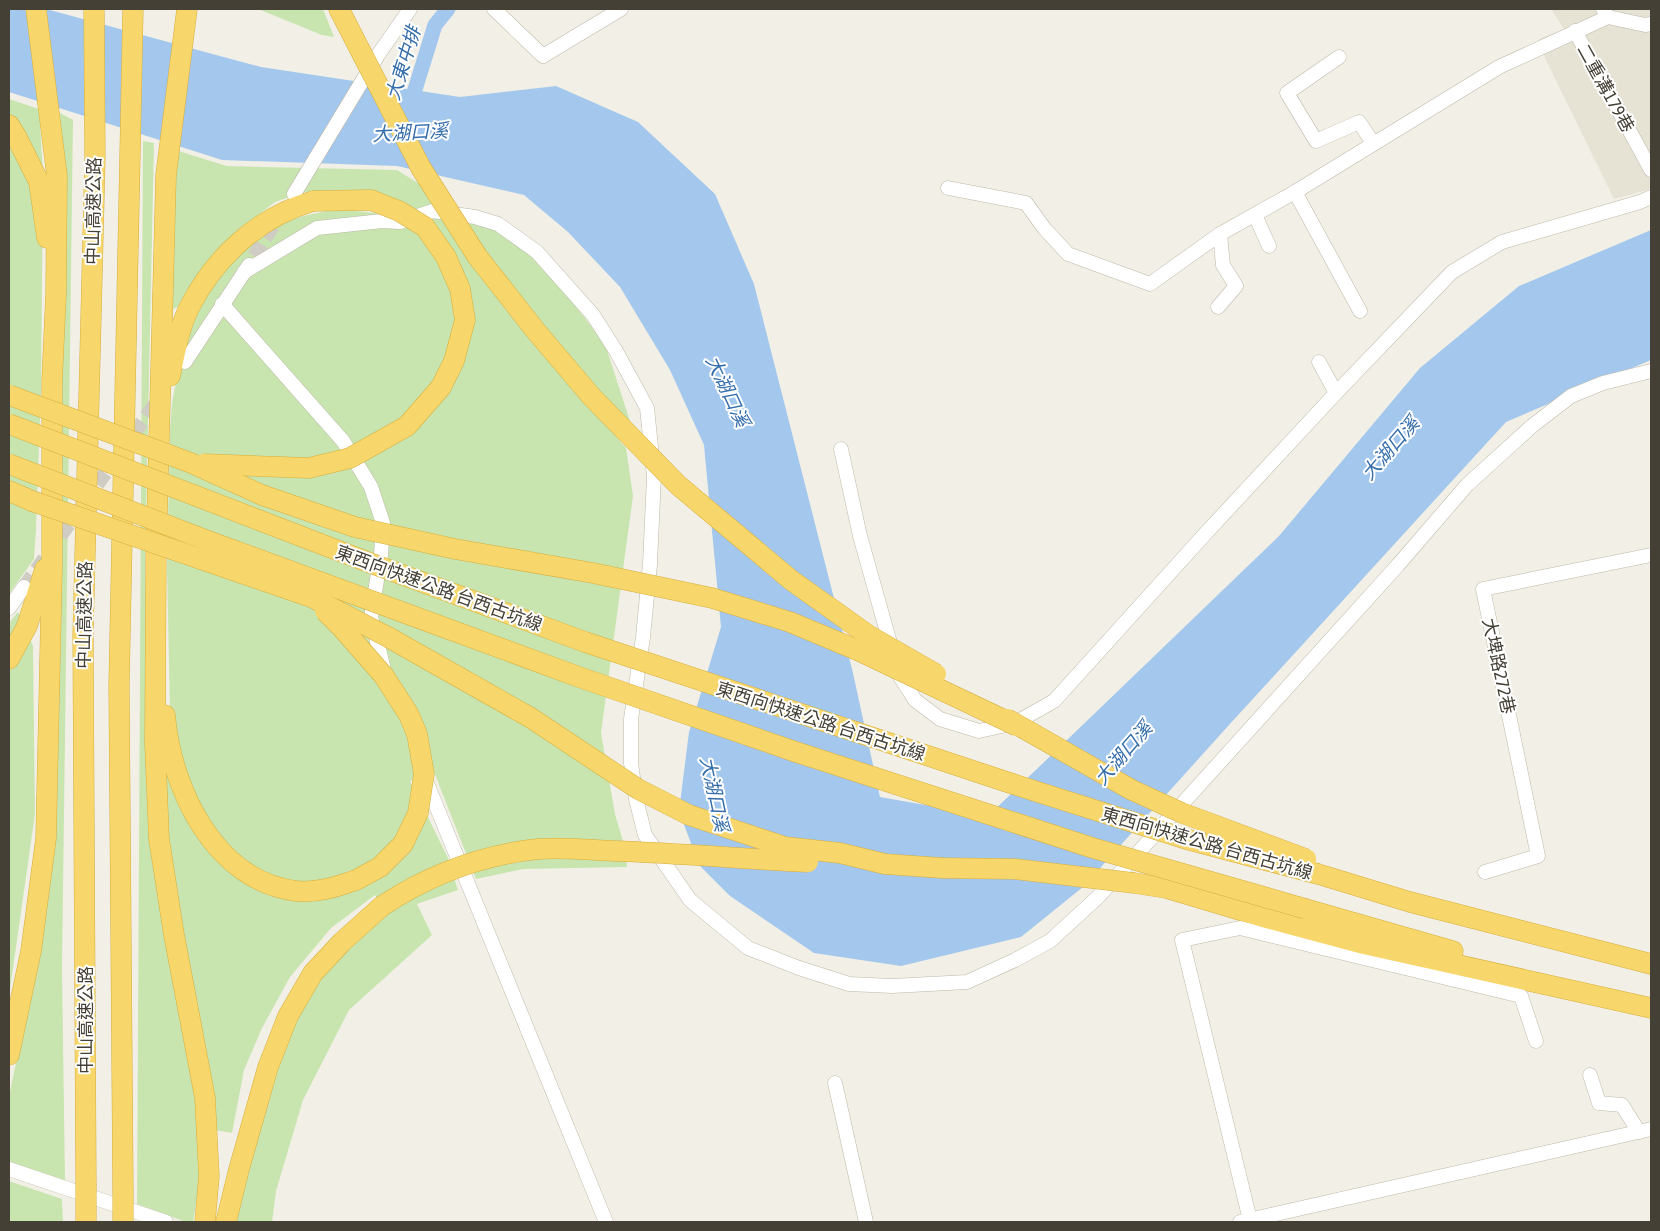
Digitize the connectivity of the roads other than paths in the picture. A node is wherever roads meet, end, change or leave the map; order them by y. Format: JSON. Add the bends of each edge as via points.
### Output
{"nodes":[{"id":1,"x":36,"y":9,"type":"edge"},
{"id":2,"x":94,"y":9,"type":"edge"},
{"id":3,"x":133,"y":9,"type":"edge"},
{"id":4,"x":187,"y":9,"type":"edge"},
{"id":5,"x":339,"y":9,"type":"edge"},
{"id":6,"x":410,"y":9,"type":"edge"},
{"id":7,"x":494,"y":9,"type":"edge"},
{"id":8,"x":621,"y":9,"type":"edge"},
{"id":9,"x":1605,"y":13,"type":"edge"},
{"id":10,"x":1651,"y":24,"type":"edge"},
{"id":11,"x":1575,"y":32,"type":"junction"},
{"id":12,"x":1339,"y":57,"type":"dead end"},
{"id":13,"x":9,"y":125,"type":"edge"},
{"id":14,"x":1373,"y":143,"type":"junction"},
{"id":15,"x":1651,"y":170,"type":"edge"},
{"id":16,"x":48,"y":179,"type":"junction"},
{"id":17,"x":948,"y":188,"type":"dead end"},
{"id":18,"x":296,"y":189,"type":"dead end"},
{"id":19,"x":1295,"y":192,"type":"junction"},
{"id":20,"x":1651,"y":197,"type":"edge"},
{"id":21,"x":1254,"y":215,"type":"junction"},
{"id":22,"x":1220,"y":234,"type":"junction"},
{"id":23,"x":1269,"y":246,"type":"dead end"},
{"id":24,"x":254,"y":256,"type":"tunnel mouth"},
{"id":25,"x":244,"y":272,"type":"junction"},
{"id":26,"x":222,"y":304,"type":"junction"},
{"id":27,"x":1218,"y":307,"type":"dead end"},
{"id":28,"x":1360,"y":311,"type":"dead end"},
{"id":29,"x":184,"y":362,"type":"dead end"},
{"id":30,"x":1319,"y":362,"type":"dead end"},
{"id":31,"x":1651,"y":372,"type":"edge"},
{"id":32,"x":1336,"y":393,"type":"junction"},
{"id":33,"x":9,"y":396,"type":"edge"},
{"id":34,"x":160,"y":417,"type":"junction"},
{"id":35,"x":9,"y":424,"type":"edge"},
{"id":36,"x":841,"y":449,"type":"dead end"},
{"id":37,"x":191,"y":463,"type":"junction"},
{"id":38,"x":9,"y":464,"type":"edge"},
{"id":39,"x":9,"y":493,"type":"edge"},
{"id":40,"x":52,"y":518,"type":"junction"},
{"id":41,"x":1651,"y":555,"type":"edge"},
{"id":42,"x":156,"y":556,"type":"junction"},
{"id":43,"x":24,"y":588,"type":"tunnel mouth"},
{"id":44,"x":311,"y":597,"type":"junction"},
{"id":45,"x":9,"y":608,"type":"edge"},
{"id":46,"x":9,"y":659,"type":"edge"},
{"id":47,"x":1017,"y":726,"type":"junction"},
{"id":48,"x":885,"y":864,"type":"junction"},
{"id":49,"x":1320,"y":870,"type":"junction"},
{"id":50,"x":1485,"y":872,"type":"dead end"},
{"id":51,"x":1651,"y":964,"type":"edge"},
{"id":52,"x":1651,"y":999,"type":"edge"},
{"id":53,"x":1651,"y":1008,"type":"edge"},
{"id":54,"x":1536,"y":1041,"type":"dead end"},
{"id":55,"x":9,"y":1055,"type":"edge"},
{"id":56,"x":1590,"y":1075,"type":"dead end"},
{"id":57,"x":835,"y":1083,"type":"dead end"},
{"id":58,"x":1645,"y":1130,"type":"edge"},
{"id":59,"x":9,"y":1169,"type":"edge"},
{"id":60,"x":205,"y":1218,"type":"edge"},
{"id":61,"x":1245,"y":1221,"type":"edge"},
{"id":62,"x":86,"y":1222,"type":"edge"},
{"id":63,"x":123,"y":1222,"type":"edge"},
{"id":64,"x":166,"y":1222,"type":"edge"},
{"id":65,"x":226,"y":1222,"type":"edge"},
{"id":66,"x":606,"y":1222,"type":"edge"},
{"id":67,"x":866,"y":1222,"type":"edge"}],
"edges":[{"from":1,"to":16,"type":"highway"},
{"from":2,"to":62,"type":"highway","name":"中山高速公路","bridge":true,"via":[[95,157],[83,635]]},
{"from":3,"to":63,"type":"highway","name":"中山高速公路","bridge":true,"via":[[119,684]]},
{"from":4,"to":34,"type":"highway","via":[[166,176]]},
{"from":5,"to":47,"type":"highway","bridge":true,"via":[[421,168],[477,256],[591,396],[678,485],[792,580],[868,635],[962,689]]},
{"from":6,"to":18,"type":"street"},
{"from":7,"to":8,"type":"street","via":[[543,56]]},
{"from":9,"to":10,"type":"street","via":[[1645,26]]},
{"from":9,"to":11,"type":"street"},
{"from":11,"to":14,"type":"street","via":[[1499,67]]},
{"from":11,"to":15,"type":"street","name":"二重溝179巷"},
{"from":12,"to":14,"type":"street","via":[[1287,93],[1316,141],[1359,122]]},
{"from":13,"to":16,"type":"highway"},
{"from":14,"to":19,"type":"street"},
{"from":16,"to":40,"type":"highway","via":[[56,293]]},
{"from":17,"to":22,"type":"street","via":[[1026,204],[1068,254],[1150,284]]},
{"from":19,"to":21,"type":"street"},
{"from":19,"to":28,"type":"street"},
{"from":20,"to":32,"type":"street","via":[[1502,242],[1452,272]]},
{"from":21,"to":22,"type":"street"},
{"from":21,"to":23,"type":"street"},
{"from":22,"to":27,"type":"street","via":[[1223,264],[1236,286]]},
{"from":24,"to":25,"type":"street"},
{"from":25,"to":26,"type":"street"},
{"from":25,"to":31,"type":"street","via":[[316,228],[400,222],[433,211],[498,224],[537,252],[593,315],[646,408],[654,476],[650,564],[631,719],[631,763],[645,834],[690,900],[748,948],[849,984],[892,986],[967,982],[1050,940],[1098,897],[1474,478],[1571,396],[1602,383]]},
{"from":26,"to":29,"type":"street"},
{"from":26,"to":66,"type":"street","via":[[342,441],[371,488],[383,523],[371,617],[387,680]]},
{"from":30,"to":32,"type":"street"},
{"from":32,"to":36,"type":"street","via":[[1054,701],[1015,723],[979,731],[940,719],[915,700],[899,675],[860,536]]},
{"from":33,"to":37,"type":"highway","bridge":true},
{"from":34,"to":37,"type":"highway","bridge":true,"via":[[180,332],[190,306],[211,273],[237,243],[293,207],[313,201],[371,200],[399,211],[425,227],[446,257],[460,289],[465,320],[454,361],[441,387],[406,426],[350,458],[309,468]]},
{"from":34,"to":42,"type":"highway"},
{"from":35,"to":49,"type":"highway","name":"東西向快速公路 台西古坑線","bridge":true,"via":[[585,642],[1186,839]]},
{"from":37,"to":47,"type":"highway","bridge":true,"via":[[262,494],[355,527],[703,596],[790,622]]},
{"from":38,"to":52,"type":"highway","name":"東西向快速公路 台西古坑線","bridge":true,"via":[[524,657],[786,748],[1093,848],[1478,958]]},
{"from":39,"to":44,"type":"highway","bridge":true},
{"from":40,"to":46,"type":"highway","via":[[45,572],[27,626]]},
{"from":40,"to":55,"type":"highway","via":[[46,838],[32,950]]},
{"from":41,"to":50,"type":"street","name":"大埤路272巷","via":[[1483,590],[1538,856]]},
{"from":42,"to":44,"type":"highway","bridge":true,"via":[[162,593],[161,666],[166,731],[177,776],[204,830],[219,849],[242,870],[270,885],[298,891],[326,890],[356,880],[380,867],[403,844],[418,813],[424,774],[417,734],[392,687]]},
{"from":42,"to":60,"type":"highway","via":[[155,744],[159,839],[205,1098],[209,1176]]},
{"from":43,"to":45,"type":"street"},
{"from":44,"to":48,"type":"highway","bridge":true,"via":[[531,718],[638,789],[689,815],[785,847],[840,853]]},
{"from":47,"to":49,"type":"highway","bridge":true,"via":[[1132,790]]},
{"from":48,"to":53,"type":"highway","bridge":true,"via":[[1015,868],[1166,888],[1364,944]]},
{"from":48,"to":65,"type":"highway","bridge":true,"via":[[539,849],[497,856],[448,870],[401,893],[342,942],[313,974],[288,1016],[268,1066]]},
{"from":49,"to":51,"type":"highway"},
{"from":54,"to":61,"type":"street","via":[[1521,996],[1240,928],[1182,940]]},
{"from":56,"to":58,"type":"street","via":[[1599,1103],[1622,1105]]},
{"from":57,"to":67,"type":"street"},
{"from":58,"to":61,"type":"street"},
{"from":59,"to":64,"type":"street"}]}
